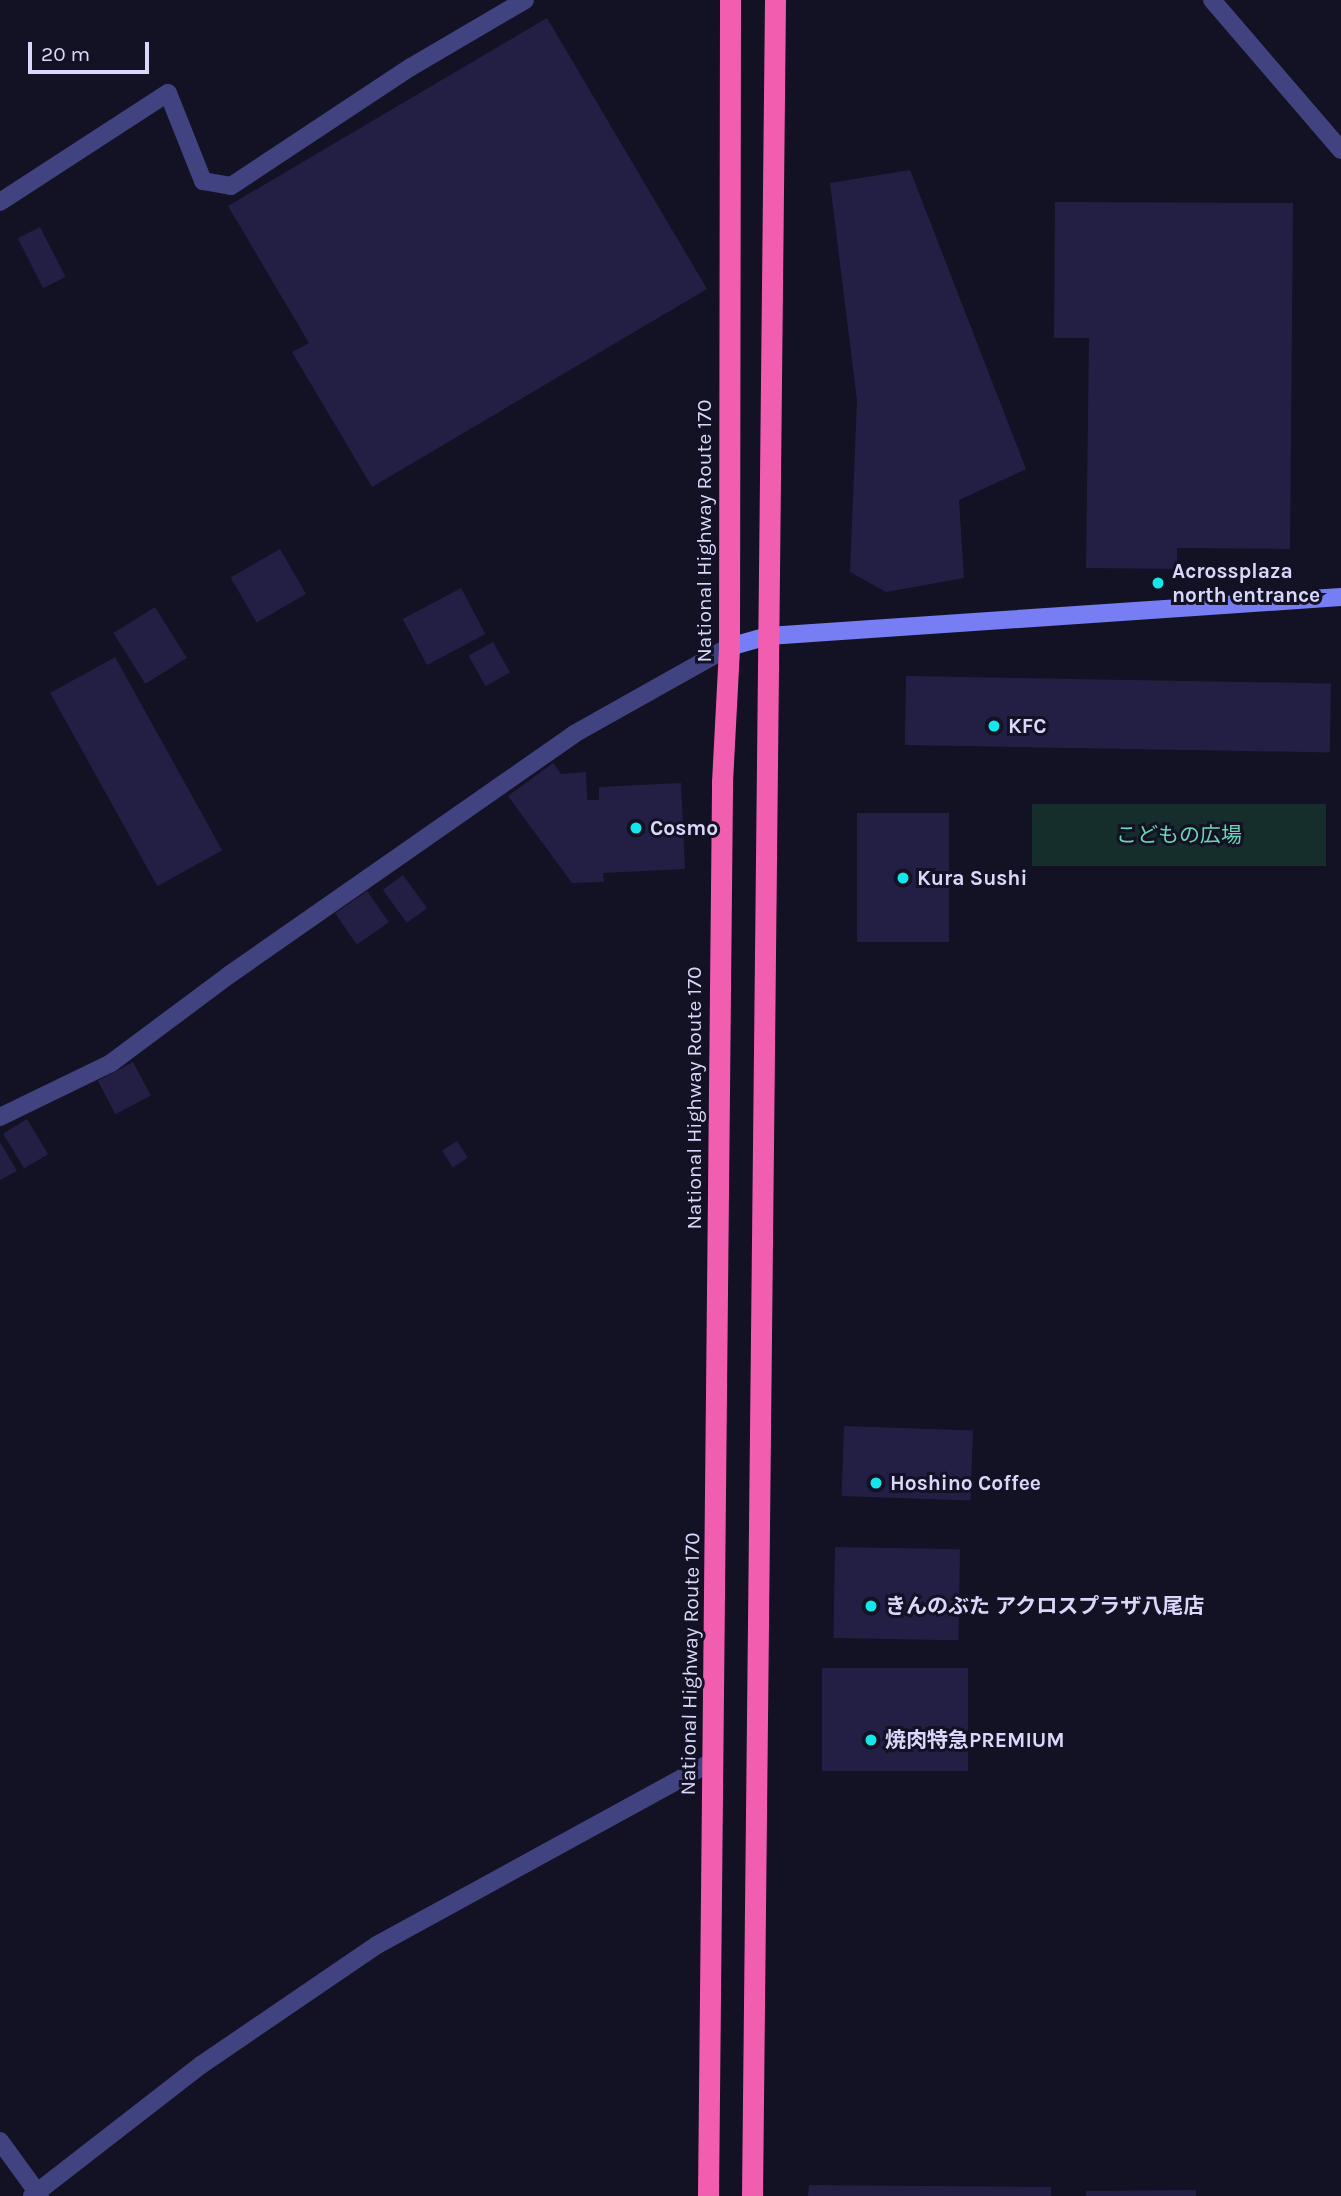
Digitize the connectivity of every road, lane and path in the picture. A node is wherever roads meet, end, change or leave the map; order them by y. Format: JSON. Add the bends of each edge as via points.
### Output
{"nodes":[{"id":1,"x":525,"y":0,"type":"edge"},
{"id":2,"x":730,"y":0,"type":"edge"},
{"id":3,"x":775,"y":0,"type":"edge"},
{"id":4,"x":1212,"y":0,"type":"edge"},
{"id":5,"x":1341,"y":150,"type":"edge"},
{"id":6,"x":0,"y":202,"type":"edge"},
{"id":7,"x":1341,"y":597,"type":"edge"},
{"id":8,"x":768,"y":636,"type":"junction"},
{"id":9,"x":729,"y":647,"type":"junction"},
{"id":10,"x":0,"y":1117,"type":"edge"},
{"id":11,"x":713,"y":1761,"type":"junction"},
{"id":12,"x":0,"y":2141,"type":"edge"},
{"id":13,"x":37,"y":2195,"type":"edge"},
{"id":14,"x":708,"y":2196,"type":"edge"},
{"id":15,"x":752,"y":2196,"type":"edge"}],
"edges":[{"from":1,"to":6,"type":"street","via":[[411,67],[231,186],[203,181],[168,93]]},
{"from":2,"to":9,"type":"highway","name":"National Highway Route 170"},
{"from":3,"to":8,"type":"highway"},
{"from":4,"to":5,"type":"street"},
{"from":7,"to":8,"type":"street"},
{"from":8,"to":9,"type":"street"},
{"from":8,"to":15,"type":"highway"},
{"from":9,"to":10,"type":"street","via":[[573,734],[111,1063]]},
{"from":9,"to":11,"type":"highway","name":"National Highway Route 170","via":[[722,782]]},
{"from":11,"to":13,"type":"street","via":[[377,1945],[201,2065]]},
{"from":11,"to":14,"type":"highway","name":"National Highway Route 170"},
{"from":12,"to":13,"type":"street"}]}
